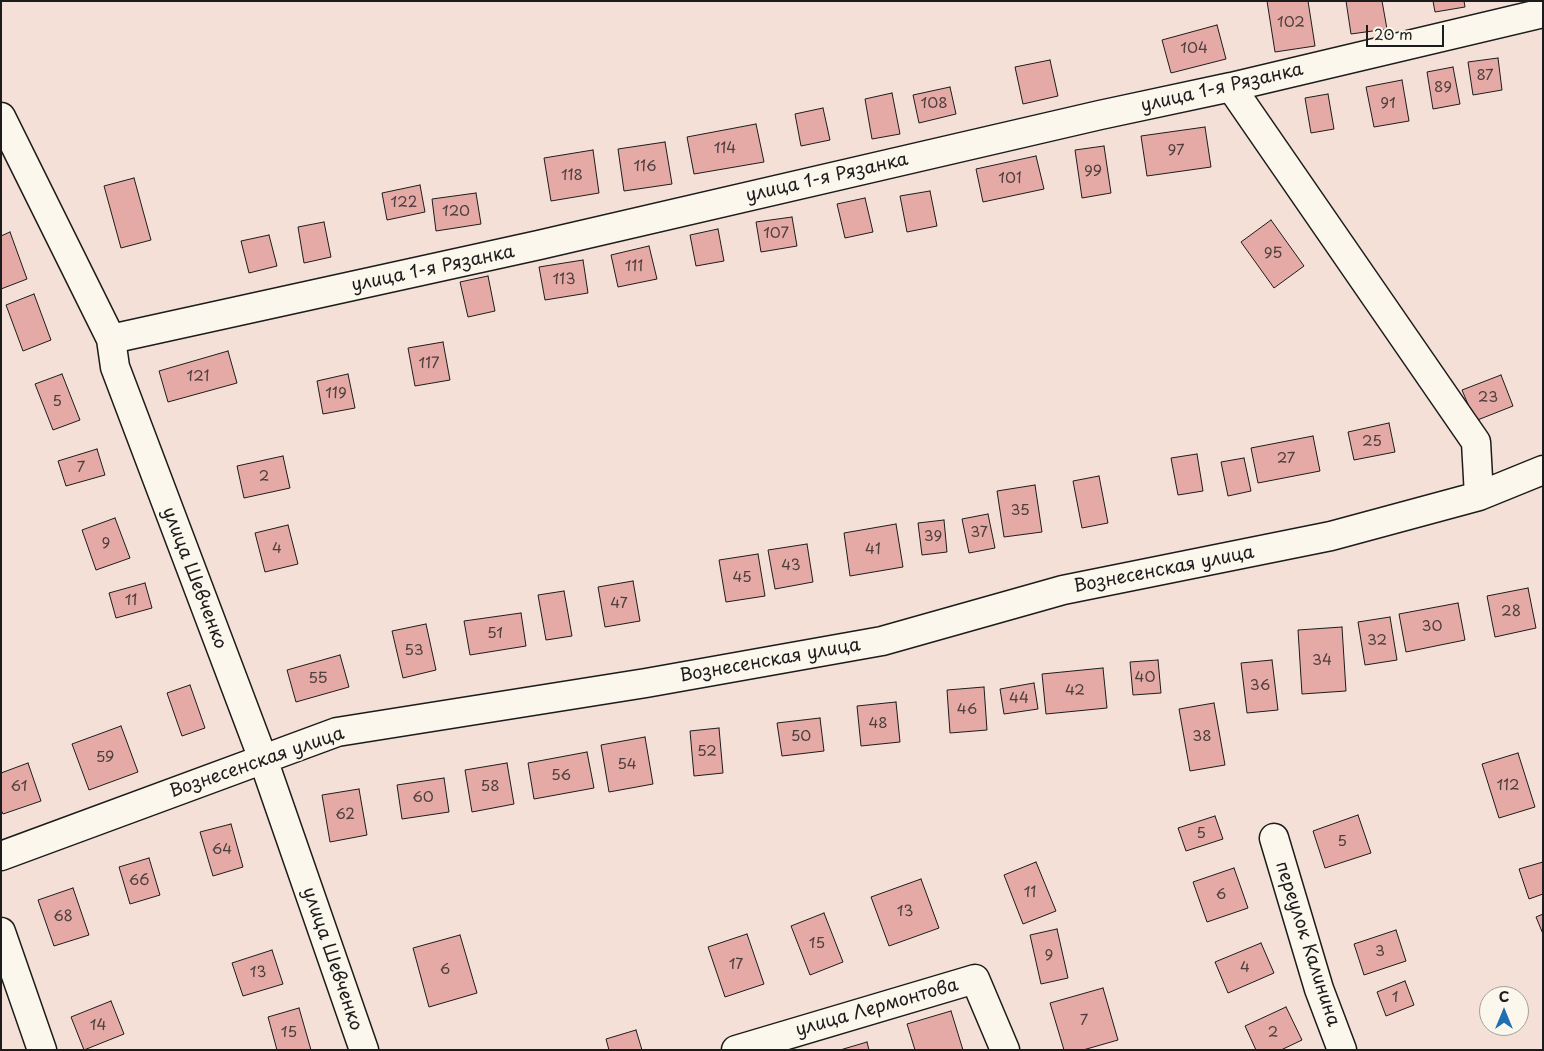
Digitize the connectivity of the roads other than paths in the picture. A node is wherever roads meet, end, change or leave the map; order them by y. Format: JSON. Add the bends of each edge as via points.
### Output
{"nodes":[{"id":1,"x":1543,"y":14,"type":"edge"},
{"id":2,"x":1231,"y":87,"type":"junction"},
{"id":3,"x":1,"y":116,"type":"edge"},
{"id":4,"x":111,"y":339,"type":"junction"},
{"id":5,"x":1543,"y":470,"type":"edge"},
{"id":6,"x":1479,"y":496,"type":"junction"},
{"id":7,"x":263,"y":759,"type":"junction"},
{"id":8,"x":1274,"y":838,"type":"dead end"},
{"id":9,"x":1,"y":856,"type":"edge"},
{"id":10,"x":1,"y":932,"type":"edge"},
{"id":11,"x":42,"y":1050,"type":"edge"},
{"id":12,"x":364,"y":1050,"type":"edge"},
{"id":13,"x":736,"y":1050,"type":"edge"},
{"id":14,"x":1005,"y":1050,"type":"edge"},
{"id":15,"x":1342,"y":1050,"type":"edge"}],
"edges":[{"from":1,"to":2,"type":"street","name":"улица 1-я Рязанка"},
{"from":2,"to":4,"type":"street","name":"улица 1-я Рязанка"},
{"from":2,"to":6,"type":"street","via":[[1476,442]]},
{"from":3,"to":4,"type":"street","name":"улица Шевченко"},
{"from":4,"to":7,"type":"street","name":"улица Шевченко","via":[[115,367]]},
{"from":5,"to":6,"type":"street","name":"Вознесенская улица"},
{"from":6,"to":7,"type":"street","name":"Вознесенская улица","via":[[1331,536],[1063,590],[882,641],[336,732]]},
{"from":7,"to":9,"type":"street","name":"Вознесенская улица"},
{"from":7,"to":12,"type":"street","name":"улица Шевченко"},
{"from":8,"to":15,"type":"street","name":"переулок Калинина","via":[[1319,989]]},
{"from":10,"to":11,"type":"street"},
{"from":13,"to":14,"type":"street","name":"улица Лермонтова","via":[[975,979]]}]}
